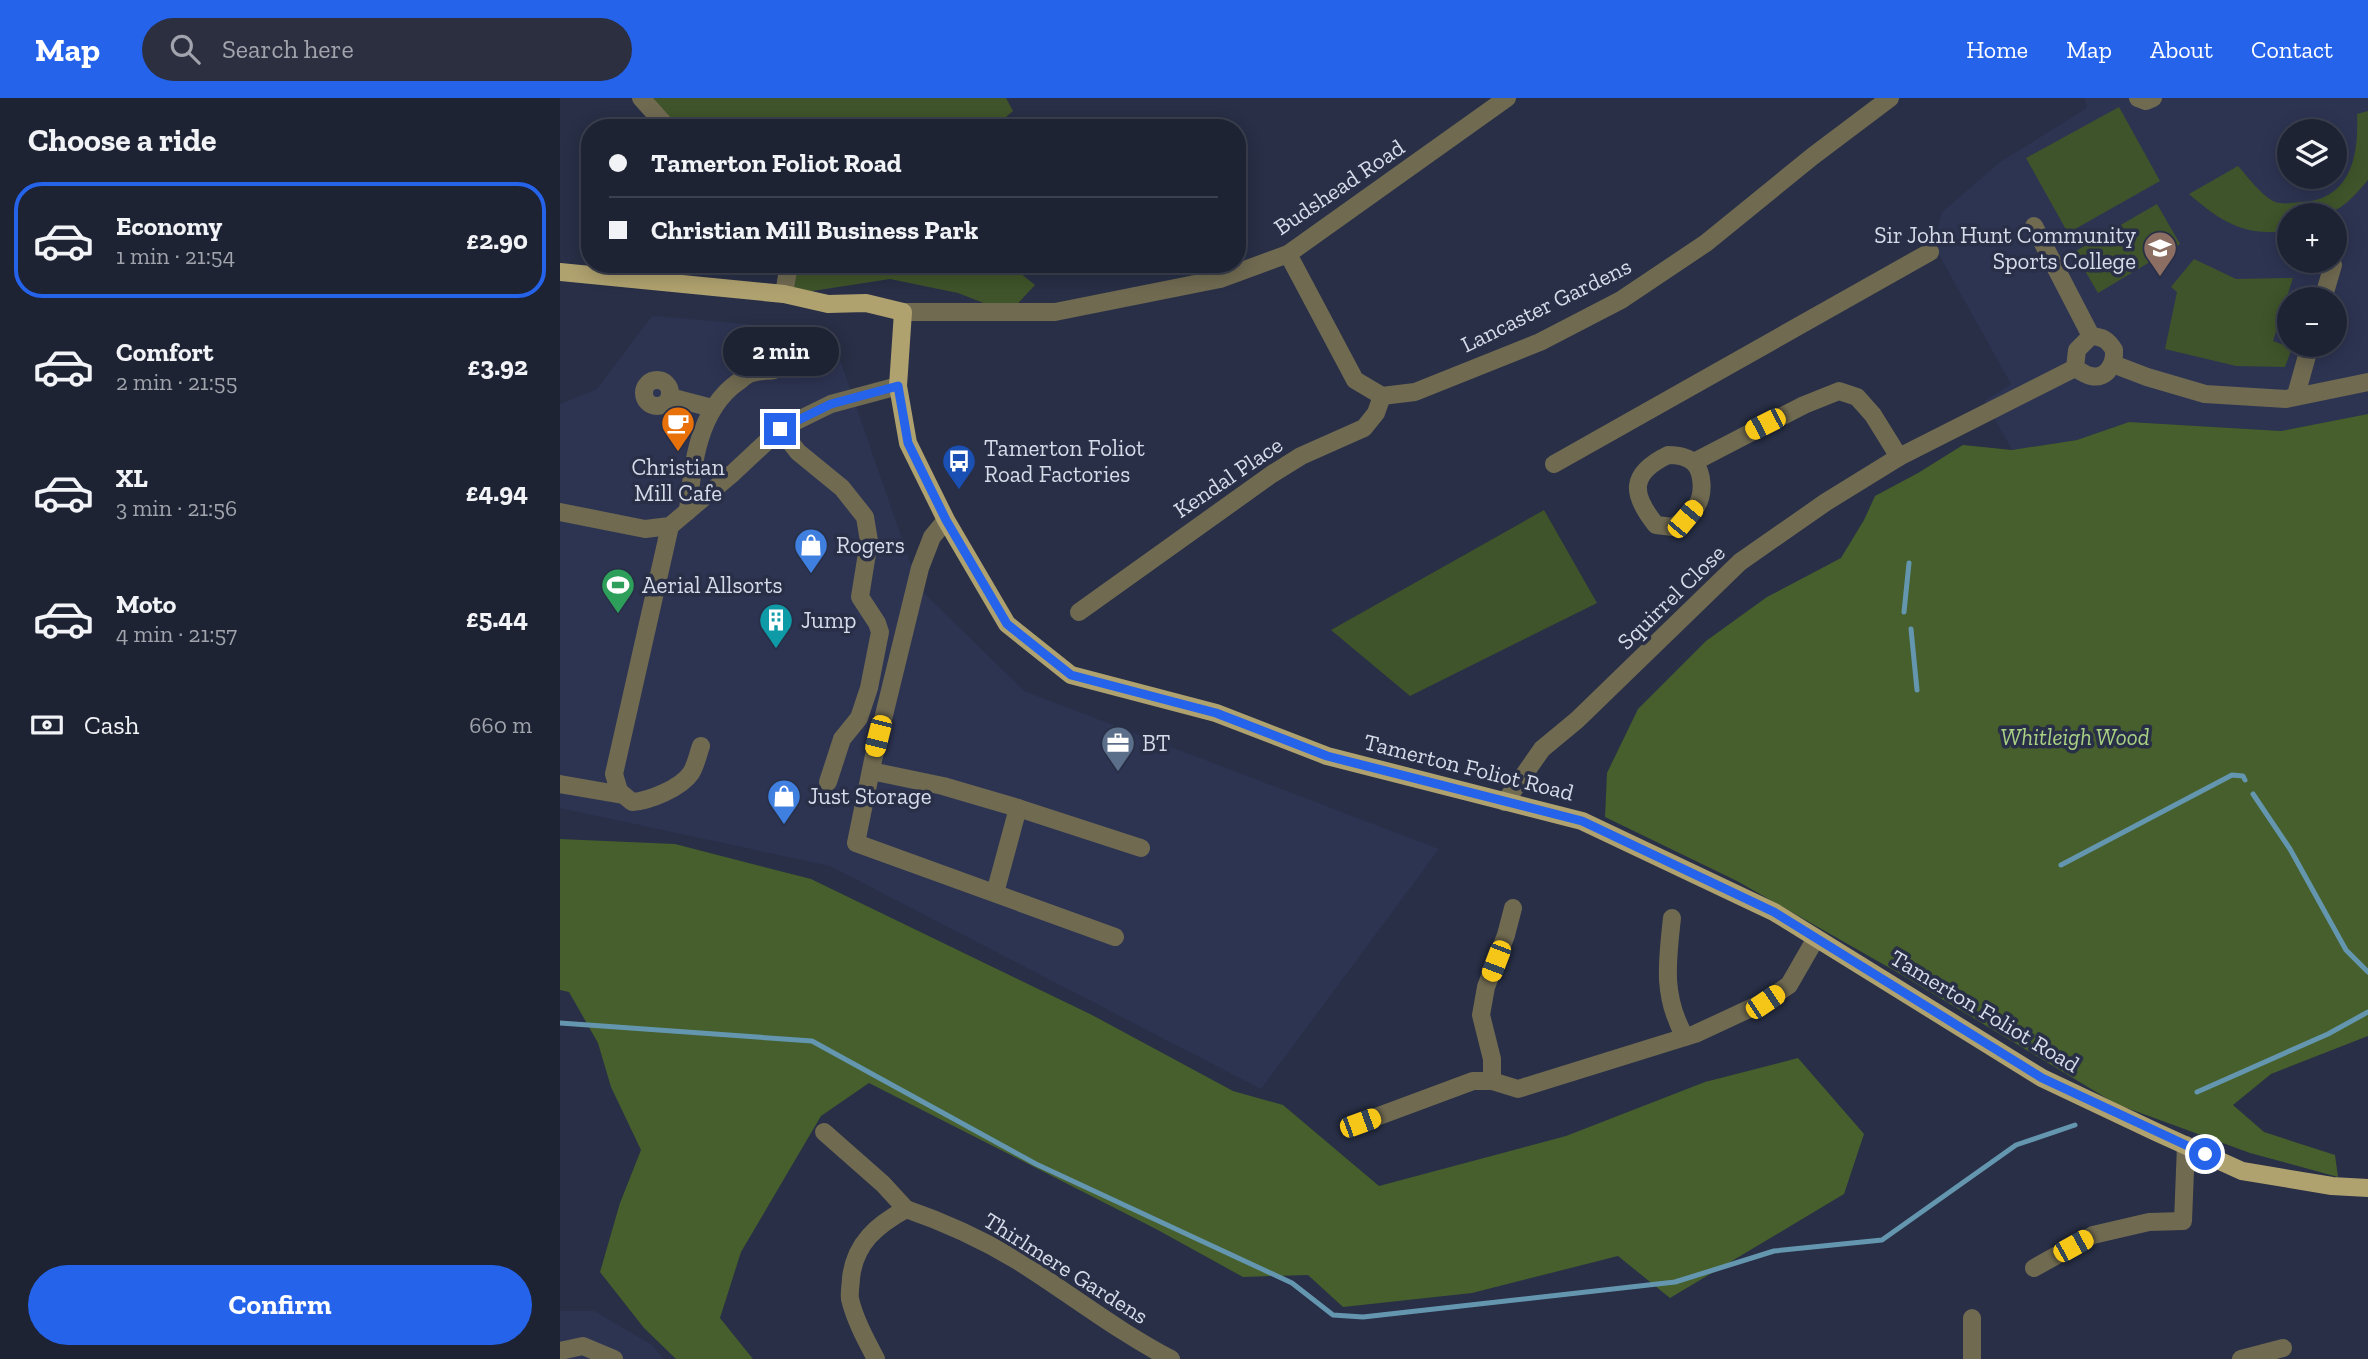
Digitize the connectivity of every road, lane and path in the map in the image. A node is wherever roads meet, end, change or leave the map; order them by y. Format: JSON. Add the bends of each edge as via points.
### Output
{"nodes":[{"id":1,"x":641,"y":98,"type":"edge"},
{"id":2,"x":1507,"y":98,"type":"edge"},
{"id":3,"x":1891,"y":98,"type":"edge"},
{"id":4,"x":2138,"y":98,"type":"edge"},
{"id":5,"x":2154,"y":98,"type":"edge"},
{"id":6,"x":660,"y":119,"type":"edge"},
{"id":7,"x":2034,"y":226,"type":"dead end"},
{"id":8,"x":1930,"y":252,"type":"dead end"},
{"id":9,"x":1288,"y":254,"type":"junction"},
{"id":10,"x":1246,"y":269,"type":"edge"},
{"id":11,"x":560,"y":272,"type":"edge"},
{"id":12,"x":788,"y":273,"type":"edge"},
{"id":13,"x":1236,"y":273,"type":"edge"},
{"id":14,"x":784,"y":294,"type":"junction"},
{"id":15,"x":902,"y":312,"type":"junction"},
{"id":16,"x":2091,"y":336,"type":"junction"},
{"id":17,"x":2307,"y":357,"type":"edge"},
{"id":18,"x":2113,"y":364,"type":"junction"},
{"id":19,"x":2075,"y":368,"type":"junction"},
{"id":20,"x":774,"y":370,"type":"dead end"},
{"id":21,"x":2368,"y":382,"type":"edge"},
{"id":22,"x":898,"y":386,"type":"junction"},
{"id":23,"x":2296,"y":395,"type":"junction"},
{"id":24,"x":1382,"y":396,"type":"junction"},
{"id":25,"x":670,"y":397,"type":"dead end"},
{"id":26,"x":712,"y":408,"type":"junction"},
{"id":27,"x":780,"y":429,"type":"junction"},
{"id":28,"x":1899,"y":457,"type":"junction"},
{"id":29,"x":1694,"y":462,"type":"dead end"},
{"id":30,"x":1554,"y":464,"type":"dead end"},
{"id":31,"x":688,"y":511,"type":"junction"},
{"id":32,"x":560,"y":512,"type":"edge"},
{"id":33,"x":946,"y":520,"type":"junction"},
{"id":34,"x":670,"y":526,"type":"junction"},
{"id":35,"x":1079,"y":612,"type":"dead end"},
{"id":36,"x":701,"y":746,"type":"dead end"},
{"id":37,"x":870,"y":771,"type":"junction"},
{"id":38,"x":828,"y":782,"type":"dead end"},
{"id":39,"x":560,"y":784,"type":"edge"},
{"id":40,"x":623,"y":794,"type":"junction"},
{"id":41,"x":1505,"y":802,"type":"junction"},
{"id":42,"x":1018,"y":808,"type":"junction"},
{"id":43,"x":1140,"y":848,"type":"dead end"},
{"id":44,"x":995,"y":893,"type":"junction"},
{"id":45,"x":1513,"y":908,"type":"dead end"},
{"id":46,"x":1672,"y":918,"type":"dead end"},
{"id":47,"x":1115,"y":937,"type":"dead end"},
{"id":48,"x":1816,"y":938,"type":"junction"},
{"id":49,"x":1685,"y":1037,"type":"junction"},
{"id":50,"x":1492,"y":1081,"type":"junction"},
{"id":51,"x":1360,"y":1123,"type":"dead end"},
{"id":52,"x":824,"y":1132,"type":"dead end"},
{"id":53,"x":2186,"y":1145,"type":"junction"},
{"id":54,"x":2368,"y":1188,"type":"edge"},
{"id":55,"x":906,"y":1209,"type":"junction"},
{"id":56,"x":2034,"y":1268,"type":"dead end"},
{"id":57,"x":1972,"y":1318,"type":"dead end"},
{"id":58,"x":2283,"y":1348,"type":"dead end"},
{"id":59,"x":560,"y":1351,"type":"edge"},
{"id":60,"x":614,"y":1359,"type":"edge"},
{"id":61,"x":876,"y":1359,"type":"edge"},
{"id":62,"x":1171,"y":1359,"type":"edge"},
{"id":63,"x":1972,"y":1359,"type":"edge"},
{"id":64,"x":2241,"y":1359,"type":"edge"}],
"edges":[{"from":1,"to":6,"type":"street"},
{"from":2,"to":9,"type":"street","name":"Budshead Road"},
{"from":3,"to":24,"type":"street","name":"Lancaster Gardens","via":[[1706,243],[1622,300],[1539,342],[1439,384]]},
{"from":4,"to":5,"type":"street"},
{"from":7,"to":16,"type":"street"},
{"from":8,"to":30,"type":"street"},
{"from":9,"to":10,"type":"street","name":"Budshead Road"},
{"from":9,"to":24,"type":"street","via":[[1355,380]]},
{"from":11,"to":14,"type":"main road","name":"Budshead Road"},
{"from":12,"to":14,"type":"street"},
{"from":13,"to":15,"type":"street","name":"Budshead Road","via":[[1055,312]]},
{"from":14,"to":15,"type":"main road","name":"Budshead Road"},
{"from":15,"to":22,"type":"main road","name":"Tamerton Foliot Road"},
{"from":16,"to":18,"type":"street","via":[[2111,345]]},
{"from":16,"to":19,"type":"street","via":[[2077,350]]},
{"from":17,"to":23,"type":"street"},
{"from":18,"to":19,"type":"street","via":[[2098,376]]},
{"from":18,"to":23,"type":"street","via":[[2205,394],[2286,399]]},
{"from":19,"to":28,"type":"street","name":"Squirrel Close"},
{"from":20,"to":26,"type":"street","via":[[750,373],[725,391]]},
{"from":21,"to":23,"type":"street"},
{"from":22,"to":27,"type":"street","via":[[831,404]]},
{"from":22,"to":33,"type":"main road","name":"Tamerton Foliot Road","via":[[908,443]]},
{"from":24,"to":35,"type":"street","name":"Kendal Place","via":[[1364,428],[1272,474],[1089,594]]},
{"from":25,"to":26,"type":"street"},
{"from":26,"to":31,"type":"street","via":[[701,437]]},
{"from":27,"to":31,"type":"street"},
{"from":27,"to":38,"type":"street","via":[[798,452],[842,488],[865,517],[869,541],[860,597],[880,632],[859,718],[842,739]]},
{"from":28,"to":29,"type":"street","via":[[1857,397],[1839,391]]},
{"from":28,"to":41,"type":"street","name":"Squirrel Close","via":[[1740,562],[1542,749]]},
{"from":31,"to":34,"type":"street"},
{"from":32,"to":34,"type":"street","via":[[645,529]]},
{"from":33,"to":37,"type":"street","via":[[932,537],[920,568]]},
{"from":33,"to":41,"type":"main road","name":"Tamerton Foliot Road","via":[[1007,624],[1071,675],[1216,713],[1327,756]]},
{"from":34,"to":40,"type":"street","via":[[614,774]]},
{"from":36,"to":40,"type":"street","via":[[690,775],[670,790],[646,802],[632,802]]},
{"from":37,"to":42,"type":"street"},
{"from":37,"to":44,"type":"street","via":[[856,843]]},
{"from":39,"to":40,"type":"street"},
{"from":41,"to":48,"type":"main road","name":"Tamerton Foliot Road","via":[[1582,821],[1774,912]]},
{"from":42,"to":43,"type":"street"},
{"from":42,"to":44,"type":"street"},
{"from":44,"to":47,"type":"street"},
{"from":45,"to":50,"type":"street","via":[[1481,1015],[1492,1059]]},
{"from":46,"to":49,"type":"street","via":[[1666,967],[1673,1016]]},
{"from":48,"to":49,"type":"street","via":[[1789,985],[1765,1002]]},
{"from":48,"to":53,"type":"main road","name":"Tamerton Foliot Road","via":[[2042,1078]]},
{"from":49,"to":50,"type":"street","via":[[1518,1089]]},
{"from":50,"to":51,"type":"street","via":[[1473,1081]]},
{"from":52,"to":55,"type":"street"},
{"from":53,"to":54,"type":"main road","name":"Tamerton Foliot Road","via":[[2242,1171]]},
{"from":53,"to":56,"type":"street","via":[[2183,1221],[2148,1222],[2093,1235]]},
{"from":55,"to":61,"type":"street","via":[[884,1221],[853,1260],[849,1296]]},
{"from":55,"to":62,"type":"street","name":"Thirlmere Gardens","via":[[937,1219],[1017,1260]]},
{"from":57,"to":63,"type":"street"},
{"from":58,"to":64,"type":"street"},
{"from":59,"to":60,"type":"street","via":[[583,1346]]}]}
